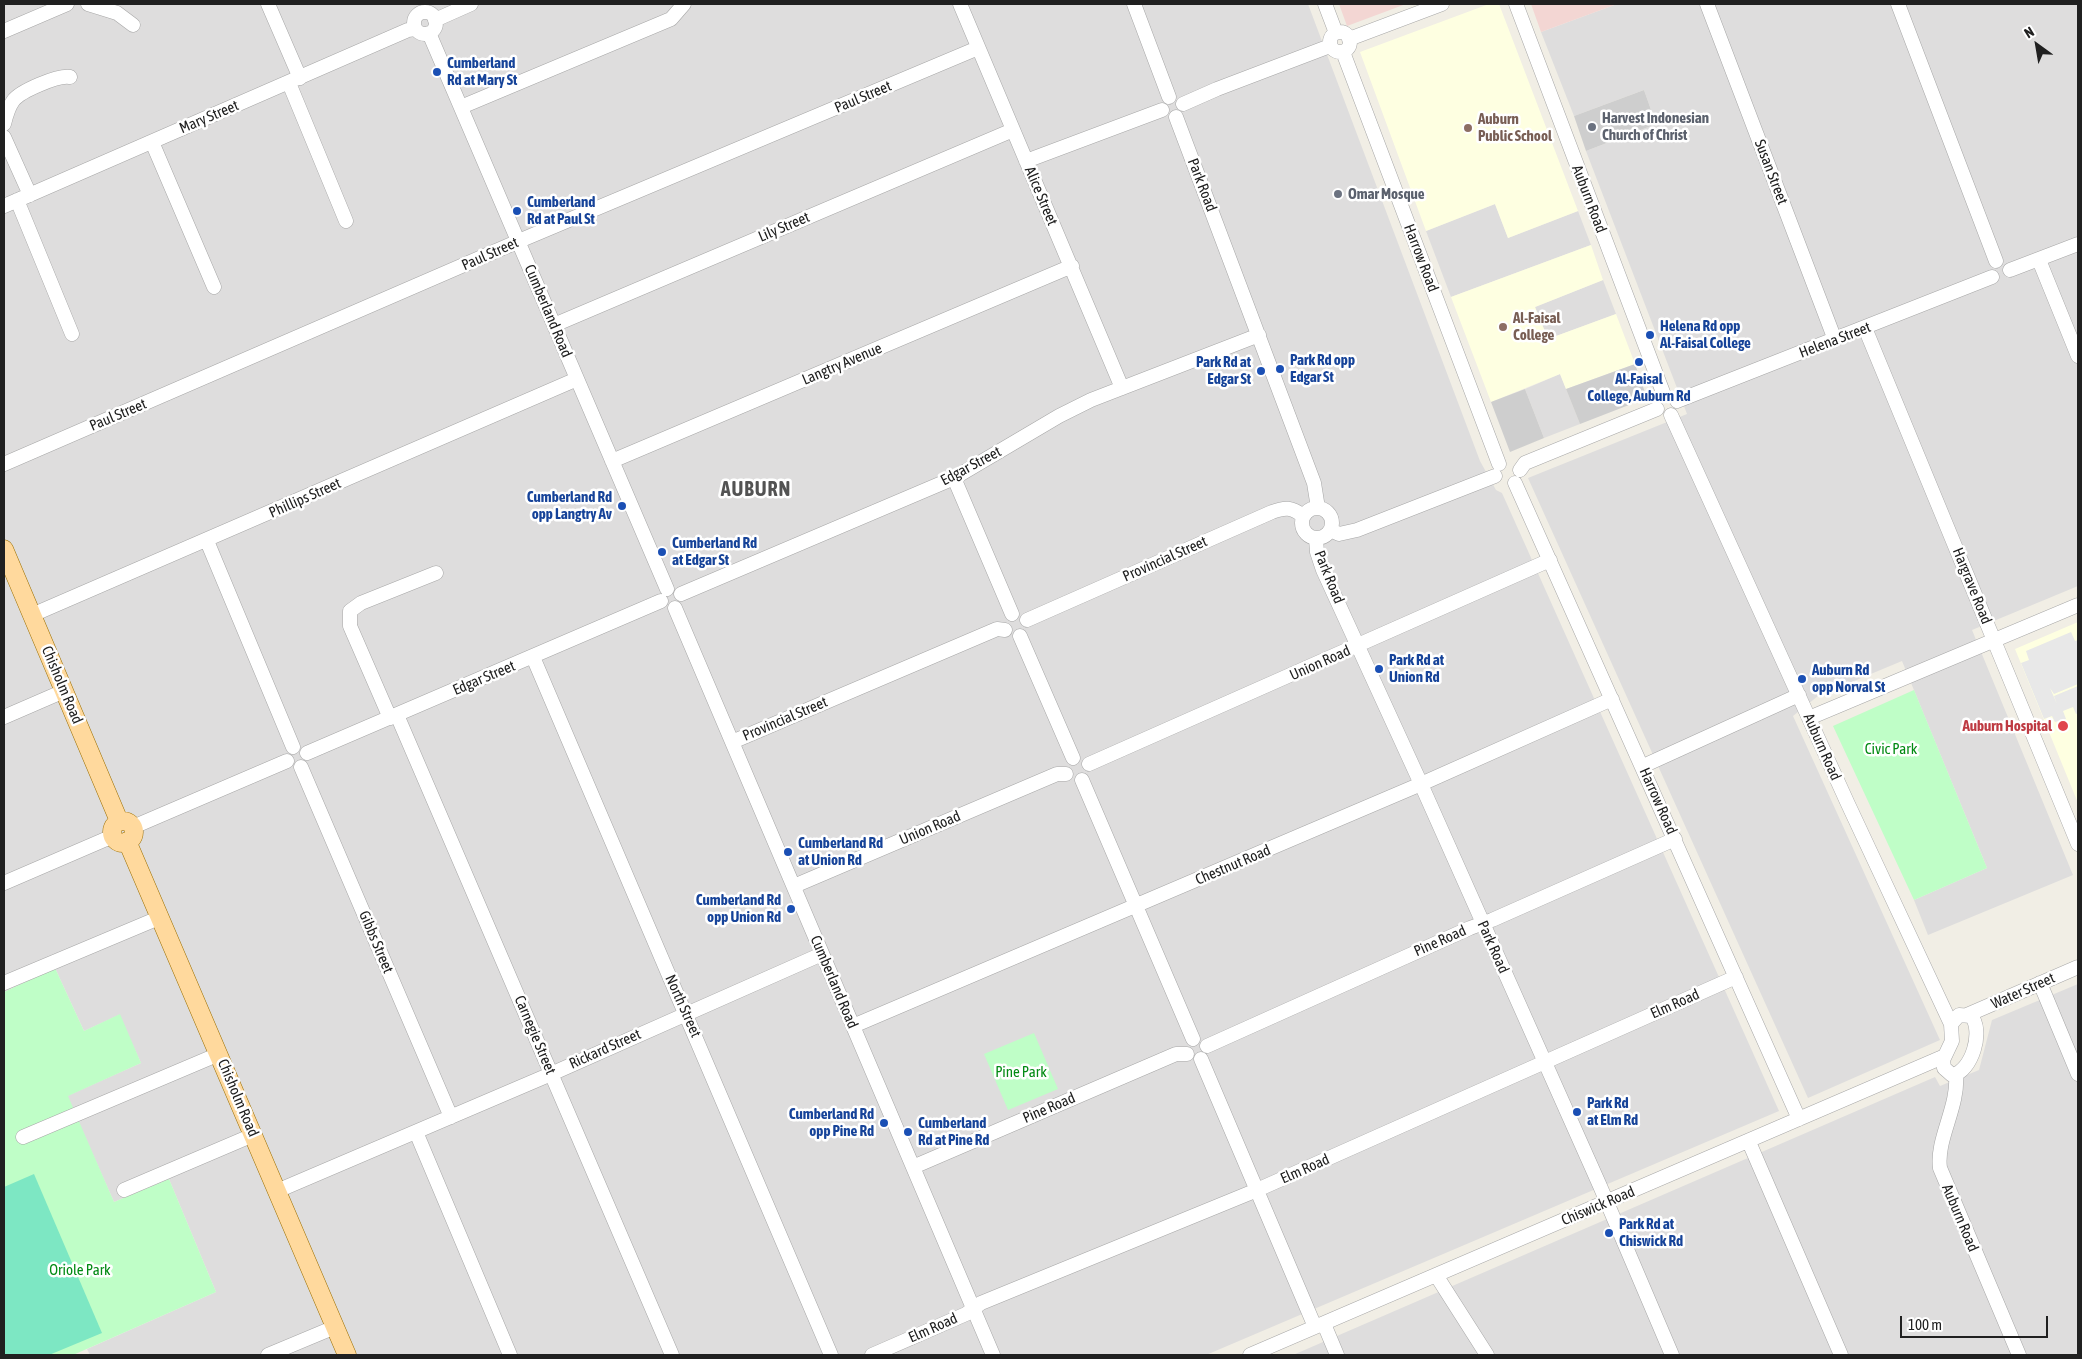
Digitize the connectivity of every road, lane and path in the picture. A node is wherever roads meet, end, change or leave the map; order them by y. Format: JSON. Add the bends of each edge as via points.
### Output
{"nodes":[{"id":1,"x":68,"y":4,"type":"edge"},
{"id":2,"x":88,"y":4,"type":"edge"},
{"id":3,"x":268,"y":4,"type":"edge"},
{"id":4,"x":471,"y":4,"type":"edge"},
{"id":5,"x":684,"y":4,"type":"edge"},
{"id":6,"x":960,"y":4,"type":"edge"},
{"id":7,"x":1134,"y":4,"type":"edge"},
{"id":8,"x":1325,"y":4,"type":"edge"},
{"id":9,"x":1442,"y":4,"type":"edge"},
{"id":10,"x":1516,"y":4,"type":"edge"},
{"id":11,"x":1707,"y":4,"type":"edge"},
{"id":12,"x":1898,"y":4,"type":"edge"},
{"id":13,"x":420,"y":8,"type":"edge"},
{"id":14,"x":435,"y":20,"type":"junction"},
{"id":15,"x":133,"y":25,"type":"dead end"},
{"id":16,"x":415,"y":28,"type":"junction"},
{"id":17,"x":4,"y":32,"type":"edge"},
{"id":18,"x":429,"y":33,"type":"junction"},
{"id":19,"x":1336,"y":44,"type":"junction"},
{"id":20,"x":978,"y":48,"type":"junction"},
{"id":21,"x":70,"y":77,"type":"dead end"},
{"id":22,"x":294,"y":80,"type":"junction"},
{"id":23,"x":1169,"y":97,"type":"junction"},
{"id":24,"x":461,"y":107,"type":"junction"},
{"id":25,"x":1162,"y":110,"type":"junction"},
{"id":26,"x":1179,"y":111,"type":"junction"},
{"id":27,"x":4,"y":124,"type":"edge"},
{"id":28,"x":1013,"y":130,"type":"junction"},
{"id":29,"x":4,"y":140,"type":"edge"},
{"id":30,"x":152,"y":142,"type":"junction"},
{"id":31,"x":1026,"y":161,"type":"junction"},
{"id":32,"x":24,"y":197,"type":"junction"},
{"id":33,"x":4,"y":206,"type":"edge"},
{"id":34,"x":346,"y":221,"type":"dead end"},
{"id":35,"x":518,"y":242,"type":"junction"},
{"id":36,"x":2078,"y":244,"type":"edge"},
{"id":37,"x":2038,"y":260,"type":"junction"},
{"id":38,"x":1996,"y":261,"type":"junction"},
{"id":39,"x":1072,"y":266,"type":"junction"},
{"id":40,"x":2010,"y":270,"type":"junction"},
{"id":41,"x":1992,"y":276,"type":"junction"},
{"id":42,"x":214,"y":287,"type":"dead end"},
{"id":43,"x":554,"y":325,"type":"junction"},
{"id":44,"x":1865,"y":328,"type":"junction"},
{"id":45,"x":72,"y":334,"type":"dead end"},
{"id":46,"x":1259,"y":335,"type":"junction"},
{"id":47,"x":1835,"y":340,"type":"junction"},
{"id":48,"x":2078,"y":356,"type":"edge"},
{"id":49,"x":577,"y":379,"type":"junction"},
{"id":50,"x":1122,"y":388,"type":"junction"},
{"id":51,"x":1664,"y":394,"type":"junction"},
{"id":52,"x":1677,"y":401,"type":"junction"},
{"id":53,"x":1657,"y":409,"type":"junction"},
{"id":54,"x":1671,"y":415,"type":"junction"},
{"id":55,"x":612,"y":461,"type":"junction"},
{"id":56,"x":4,"y":464,"type":"edge"},
{"id":57,"x":1497,"y":470,"type":"junction"},
{"id":58,"x":1517,"y":477,"type":"junction"},
{"id":59,"x":954,"y":478,"type":"junction"},
{"id":60,"x":1318,"y":508,"type":"junction"},
{"id":61,"x":1303,"y":516,"type":"junction"},
{"id":62,"x":1331,"y":530,"type":"junction"},
{"id":63,"x":1316,"y":539,"type":"junction"},
{"id":64,"x":206,"y":540,"type":"junction"},
{"id":65,"x":4,"y":549,"type":"edge"},
{"id":66,"x":1550,"y":560,"type":"junction"},
{"id":67,"x":436,"y":573,"type":"dead end"},
{"id":68,"x":681,"y":594,"type":"junction"},
{"id":69,"x":664,"y":595,"type":"junction"},
{"id":70,"x":2078,"y":605,"type":"edge"},
{"id":71,"x":675,"y":608,"type":"junction"},
{"id":72,"x":32,"y":614,"type":"junction"},
{"id":73,"x":1012,"y":614,"type":"junction"},
{"id":74,"x":1027,"y":620,"type":"junction"},
{"id":75,"x":1005,"y":630,"type":"junction"},
{"id":76,"x":1020,"y":636,"type":"junction"},
{"id":77,"x":1994,"y":641,"type":"junction"},
{"id":78,"x":1359,"y":646,"type":"junction"},
{"id":79,"x":533,"y":657,"type":"junction"},
{"id":80,"x":64,"y":691,"type":"junction"},
{"id":81,"x":1799,"y":695,"type":"junction"},
{"id":82,"x":1612,"y":699,"type":"junction"},
{"id":83,"x":394,"y":716,"type":"junction"},
{"id":84,"x":4,"y":717,"type":"edge"},
{"id":85,"x":1809,"y":718,"type":"junction"},
{"id":86,"x":732,"y":742,"type":"junction"},
{"id":87,"x":293,"y":747,"type":"junction"},
{"id":88,"x":307,"y":753,"type":"junction"},
{"id":89,"x":1073,"y":758,"type":"junction"},
{"id":90,"x":287,"y":761,"type":"junction"},
{"id":91,"x":1089,"y":764,"type":"junction"},
{"id":92,"x":1643,"y":766,"type":"junction"},
{"id":93,"x":301,"y":767,"type":"junction"},
{"id":94,"x":1066,"y":774,"type":"junction"},
{"id":95,"x":1082,"y":780,"type":"junction"},
{"id":96,"x":1422,"y":784,"type":"junction"},
{"id":97,"x":123,"y":831,"type":"junction"},
{"id":98,"x":1675,"y":839,"type":"junction"},
{"id":99,"x":2078,"y":844,"type":"edge"},
{"id":100,"x":4,"y":883,"type":"edge"},
{"id":101,"x":794,"y":886,"type":"junction"},
{"id":102,"x":1136,"y":907,"type":"junction"},
{"id":103,"x":161,"y":917,"type":"junction"},
{"id":104,"x":1483,"y":923,"type":"junction"},
{"id":105,"x":822,"y":954,"type":"junction"},
{"id":106,"x":2078,"y":967,"type":"edge"},
{"id":107,"x":1736,"y":977,"type":"junction"},
{"id":108,"x":4,"y":983,"type":"edge"},
{"id":109,"x":2040,"y":983,"type":"junction"},
{"id":110,"x":686,"y":1013,"type":"junction"},
{"id":111,"x":1967,"y":1015,"type":"junction"},
{"id":112,"x":1951,"y":1024,"type":"junction"},
{"id":113,"x":853,"y":1026,"type":"junction"},
{"id":114,"x":1193,"y":1039,"type":"junction"},
{"id":115,"x":1207,"y":1046,"type":"junction"},
{"id":116,"x":219,"y":1054,"type":"junction"},
{"id":117,"x":1187,"y":1054,"type":"junction"},
{"id":118,"x":1945,"y":1056,"type":"junction"},
{"id":119,"x":1201,"y":1059,"type":"junction"},
{"id":120,"x":1545,"y":1063,"type":"junction"},
{"id":121,"x":551,"y":1074,"type":"junction"},
{"id":122,"x":1956,"y":1074,"type":"junction"},
{"id":123,"x":2078,"y":1074,"type":"edge"},
{"id":124,"x":451,"y":1117,"type":"junction"},
{"id":125,"x":1799,"y":1119,"type":"junction"},
{"id":126,"x":416,"y":1132,"type":"junction"},
{"id":127,"x":253,"y":1135,"type":"junction"},
{"id":128,"x":23,"y":1137,"type":"dead end"},
{"id":129,"x":1748,"y":1142,"type":"junction"},
{"id":130,"x":913,"y":1166,"type":"junction"},
{"id":131,"x":124,"y":1190,"type":"dead end"},
{"id":132,"x":1257,"y":1190,"type":"junction"},
{"id":133,"x":277,"y":1191,"type":"junction"},
{"id":134,"x":1607,"y":1202,"type":"junction"},
{"id":135,"x":1436,"y":1275,"type":"junction"},
{"id":136,"x":973,"y":1309,"type":"junction"},
{"id":137,"x":1320,"y":1325,"type":"junction"},
{"id":138,"x":335,"y":1327,"type":"junction"},
{"id":139,"x":268,"y":1355,"type":"edge"},
{"id":140,"x":347,"y":1355,"type":"edge"},
{"id":141,"x":510,"y":1355,"type":"edge"},
{"id":142,"x":672,"y":1355,"type":"edge"},
{"id":143,"x":832,"y":1355,"type":"edge"},
{"id":144,"x":872,"y":1355,"type":"edge"},
{"id":145,"x":993,"y":1355,"type":"edge"},
{"id":146,"x":1250,"y":1355,"type":"edge"},
{"id":147,"x":1337,"y":1355,"type":"edge"},
{"id":148,"x":1487,"y":1355,"type":"edge"},
{"id":149,"x":1672,"y":1355,"type":"edge"},
{"id":150,"x":1841,"y":1355,"type":"edge"},
{"id":151,"x":2020,"y":1355,"type":"edge"}],
"edges":[{"from":1,"to":17,"type":"street"},
{"from":2,"to":15,"type":"street","via":[[117,14]]},
{"from":3,"to":22,"type":"street"},
{"from":4,"to":14,"type":"street"},
{"from":5,"to":24,"type":"street","via":[[671,19]]},
{"from":6,"to":20,"type":"street","name":"Alice Street"},
{"from":7,"to":23,"type":"street"},
{"from":8,"to":19,"type":"street","name":"Harrow Road"},
{"from":9,"to":19,"type":"street","via":[[1349,39],[1349,45]]},
{"from":10,"to":51,"type":"street","name":"Auburn Road"},
{"from":11,"to":47,"type":"street","name":"Susan Street"},
{"from":12,"to":38,"type":"street"},
{"from":13,"to":14,"type":"street"},
{"from":13,"to":16,"type":"street"},
{"from":14,"to":18,"type":"street","via":[[434,29]]},
{"from":16,"to":18,"type":"street","via":[[422,34]]},
{"from":16,"to":22,"type":"street","name":"Mary Street"},
{"from":18,"to":24,"type":"street","name":"Cumberland Road"},
{"from":19,"to":26,"type":"street","via":[[1218,89]]},
{"from":19,"to":57,"type":"street","name":"Harrow Road"},
{"from":20,"to":28,"type":"street","name":"Alice Street"},
{"from":20,"to":35,"type":"street","name":"Paul Street"},
{"from":21,"to":27,"type":"street","via":[[58,78],[18,96]]},
{"from":22,"to":30,"type":"street","name":"Mary Street"},
{"from":22,"to":34,"type":"street"},
{"from":23,"to":25,"type":"street","via":[[1164,101]]},
{"from":23,"to":26,"type":"street","via":[[1179,99]]},
{"from":24,"to":35,"type":"street","name":"Cumberland Road"},
{"from":25,"to":26,"type":"street","via":[[1169,117]]},
{"from":25,"to":31,"type":"street"},
{"from":26,"to":46,"type":"street","name":"Park Road"},
{"from":28,"to":31,"type":"street","name":"Alice Street"},
{"from":28,"to":43,"type":"street","name":"Lily Street"},
{"from":29,"to":32,"type":"street"},
{"from":30,"to":32,"type":"street","name":"Mary Street"},
{"from":30,"to":42,"type":"street"},
{"from":31,"to":39,"type":"street","name":"Alice Street"},
{"from":32,"to":33,"type":"street","name":"Mary Street"},
{"from":32,"to":45,"type":"street"},
{"from":35,"to":43,"type":"street","name":"Cumberland Road"},
{"from":35,"to":56,"type":"street","name":"Paul Street"},
{"from":36,"to":37,"type":"street"},
{"from":37,"to":40,"type":"street"},
{"from":37,"to":48,"type":"street"},
{"from":38,"to":40,"type":"street","via":[[2005,262]]},
{"from":38,"to":41,"type":"street","via":[[1990,268]]},
{"from":39,"to":50,"type":"street","name":"Alice Street"},
{"from":39,"to":55,"type":"street","name":"Langtry Avenue"},
{"from":40,"to":41,"type":"street","via":[[2003,280]]},
{"from":41,"to":44,"type":"street","name":"Helena Street"},
{"from":43,"to":49,"type":"street","name":"Cumberland Road"},
{"from":44,"to":47,"type":"street","name":"Helena Street"},
{"from":44,"to":77,"type":"street","name":"Hargrave Road"},
{"from":46,"to":50,"type":"street","name":"Edgar Street"},
{"from":46,"to":60,"type":"street","name":"Park Road","via":[[1314,483]]},
{"from":47,"to":52,"type":"street","name":"Helena Street"},
{"from":49,"to":55,"type":"street","name":"Cumberland Road"},
{"from":49,"to":64,"type":"street","name":"Phillips Street"},
{"from":50,"to":59,"type":"street","name":"Edgar Street","via":[[1059,416]]},
{"from":51,"to":52,"type":"street","via":[[1670,394]]},
{"from":51,"to":53,"type":"street","via":[[1657,402]]},
{"from":52,"to":54,"type":"street","via":[[1676,410]]},
{"from":53,"to":54,"type":"street","via":[[1665,416]]},
{"from":53,"to":58,"type":"street","via":[[1524,463]]},
{"from":54,"to":81,"type":"street","name":"Auburn Road"},
{"from":55,"to":69,"type":"street","name":"Cumberland Road"},
{"from":57,"to":58,"type":"street","via":[[1515,467]]},
{"from":57,"to":62,"type":"street","via":[[1357,530],[1339,534]]},
{"from":58,"to":66,"type":"street","name":"Harrow Road"},
{"from":59,"to":68,"type":"street","name":"Edgar Street"},
{"from":59,"to":73,"type":"street"},
{"from":60,"to":61,"type":"street"},
{"from":60,"to":62,"type":"street","via":[[1330,515]]},
{"from":61,"to":63,"type":"street","via":[[1303,531]]},
{"from":61,"to":74,"type":"street","name":"Provincial Street","via":[[1290,508],[1272,512]]},
{"from":62,"to":63,"type":"street","via":[[1326,536]]},
{"from":63,"to":78,"type":"street","name":"Park Road","via":[[1323,570]]},
{"from":64,"to":72,"type":"street","name":"Phillips Street"},
{"from":64,"to":87,"type":"street"},
{"from":65,"to":72,"type":"main road","name":"Chisholm Road"},
{"from":66,"to":78,"type":"street","name":"Union Road"},
{"from":66,"to":82,"type":"street","name":"Harrow Road"},
{"from":67,"to":83,"type":"street","name":"Carnegie Street","via":[[361,603],[350,611],[350,626]]},
{"from":68,"to":69,"type":"street","via":[[674,588]]},
{"from":68,"to":71,"type":"street","via":[[681,602]]},
{"from":69,"to":71,"type":"street","via":[[665,607]]},
{"from":69,"to":79,"type":"street","name":"Edgar Street"},
{"from":70,"to":77,"type":"street"},
{"from":71,"to":86,"type":"street","name":"Cumberland Road"},
{"from":72,"to":80,"type":"main road","name":"Chisholm Road"},
{"from":73,"to":74,"type":"street","via":[[1022,615]]},
{"from":73,"to":75,"type":"street","via":[[1006,618]]},
{"from":74,"to":76,"type":"street","via":[[1028,628]]},
{"from":75,"to":76,"type":"street","via":[[1010,635]]},
{"from":75,"to":86,"type":"street","name":"Provincial Street","via":[[997,629]]},
{"from":76,"to":89,"type":"street"},
{"from":77,"to":85,"type":"street"},
{"from":77,"to":99,"type":"street","name":"Hargrave Road"},
{"from":78,"to":91,"type":"street","name":"Union Road"},
{"from":78,"to":96,"type":"street","name":"Park Road"},
{"from":79,"to":83,"type":"street","name":"Edgar Street"},
{"from":79,"to":110,"type":"street","name":"North Street"},
{"from":80,"to":84,"type":"street"},
{"from":80,"to":97,"type":"main road","name":"Chisholm Road"},
{"from":81,"to":85,"type":"street","name":"Auburn Road"},
{"from":81,"to":92,"type":"street"},
{"from":82,"to":92,"type":"street","name":"Harrow Road"},
{"from":82,"to":96,"type":"street","name":"Chestnut Road"},
{"from":83,"to":88,"type":"street","name":"Edgar Street"},
{"from":83,"to":121,"type":"street","name":"Carnegie Street"},
{"from":85,"to":112,"type":"street","name":"Auburn Road"},
{"from":86,"to":101,"type":"street","name":"Cumberland Road"},
{"from":87,"to":88,"type":"street","via":[[301,747]]},
{"from":87,"to":90,"type":"street","via":[[287,753]]},
{"from":88,"to":93,"type":"street","via":[[307,761]]},
{"from":89,"to":91,"type":"street","via":[[1080,757]]},
{"from":89,"to":94,"type":"street","via":[[1066,766]]},
{"from":90,"to":93,"type":"street","via":[[293,767]]},
{"from":90,"to":97,"type":"street"},
{"from":91,"to":95,"type":"street","via":[[1088,775]]},
{"from":92,"to":98,"type":"street","name":"Harrow Road"},
{"from":93,"to":124,"type":"street","name":"Gibbs Street"},
{"from":94,"to":95,"type":"street","via":[[1071,780]]},
{"from":94,"to":101,"type":"street","name":"Union Road","via":[[1057,774]]},
{"from":95,"to":102,"type":"street"},
{"from":96,"to":102,"type":"street","name":"Chestnut Road"},
{"from":96,"to":104,"type":"street","name":"Park Road"},
{"from":97,"to":100,"type":"street"},
{"from":97,"to":103,"type":"main road","name":"Chisholm Road"},
{"from":98,"to":104,"type":"street","name":"Pine Road"},
{"from":98,"to":107,"type":"street","name":"Harrow Road"},
{"from":101,"to":105,"type":"street","name":"Cumberland Road"},
{"from":102,"to":113,"type":"street","name":"Chestnut Road"},
{"from":102,"to":114,"type":"street"},
{"from":103,"to":108,"type":"street"},
{"from":103,"to":116,"type":"main road","name":"Chisholm Road"},
{"from":104,"to":115,"type":"street","name":"Pine Road"},
{"from":104,"to":120,"type":"street","name":"Park Road"},
{"from":105,"to":110,"type":"street","name":"Rickard Street"},
{"from":105,"to":113,"type":"street","name":"Cumberland Road"},
{"from":106,"to":109,"type":"street","name":"Water Street"},
{"from":107,"to":120,"type":"street","name":"Elm Road"},
{"from":107,"to":125,"type":"street","name":"Harrow Road"},
{"from":109,"to":111,"type":"street","name":"Water Street"},
{"from":109,"to":123,"type":"street"},
{"from":110,"to":121,"type":"street","name":"Rickard Street"},
{"from":110,"to":143,"type":"street","name":"North Street"},
{"from":111,"to":112,"type":"street","name":"Water Street","via":[[1959,1015]]},
{"from":111,"to":122,"type":"street","via":[[1977,1024],[1977,1034],[1968,1063]]},
{"from":112,"to":118,"type":"street","via":[[1952,1041]]},
{"from":113,"to":130,"type":"street","name":"Cumberland Road"},
{"from":114,"to":115,"type":"street","via":[[1202,1040]]},
{"from":114,"to":117,"type":"street","via":[[1187,1045]]},
{"from":115,"to":119,"type":"street","via":[[1207,1052]]},
{"from":116,"to":127,"type":"main road","name":"Chisholm Road"},
{"from":116,"to":128,"type":"street"},
{"from":117,"to":119,"type":"street","via":[[1193,1060]]},
{"from":117,"to":130,"type":"street","name":"Pine Road","via":[[1176,1054]]},
{"from":118,"to":122,"type":"street","via":[[1944,1068],[1949,1074]]},
{"from":118,"to":125,"type":"street","name":"Chiswick Road"},
{"from":119,"to":132,"type":"street"},
{"from":120,"to":132,"type":"street","name":"Elm Road"},
{"from":120,"to":134,"type":"street","name":"Park Road"},
{"from":121,"to":124,"type":"street","name":"Rickard Street"},
{"from":121,"to":142,"type":"street","name":"Carnegie Street"},
{"from":122,"to":151,"type":"street","name":"Auburn Road","via":[[1957,1086],[1940,1168]]},
{"from":124,"to":126,"type":"street","name":"Rickard Street"},
{"from":125,"to":129,"type":"street","name":"Chiswick Road"},
{"from":126,"to":133,"type":"street","name":"Rickard Street"},
{"from":126,"to":141,"type":"street"},
{"from":127,"to":131,"type":"street"},
{"from":127,"to":133,"type":"main road","name":"Chisholm Road"},
{"from":129,"to":134,"type":"street","name":"Chiswick Road"},
{"from":129,"to":150,"type":"street"},
{"from":130,"to":136,"type":"street","name":"Cumberland Road"},
{"from":132,"to":136,"type":"street","name":"Elm Road"},
{"from":132,"to":137,"type":"street"},
{"from":133,"to":138,"type":"main road","name":"Chisholm Road"},
{"from":134,"to":135,"type":"street","name":"Chiswick Road"},
{"from":134,"to":149,"type":"street","name":"Park Road"},
{"from":135,"to":137,"type":"street","name":"Chiswick Road"},
{"from":135,"to":148,"type":"street"},
{"from":136,"to":144,"type":"street","name":"Elm Road"},
{"from":136,"to":145,"type":"street","name":"Cumberland Road"},
{"from":137,"to":146,"type":"street","name":"Chiswick Road"},
{"from":137,"to":147,"type":"street"},
{"from":138,"to":139,"type":"street"},
{"from":138,"to":140,"type":"main road","name":"Chisholm Road"}]}
